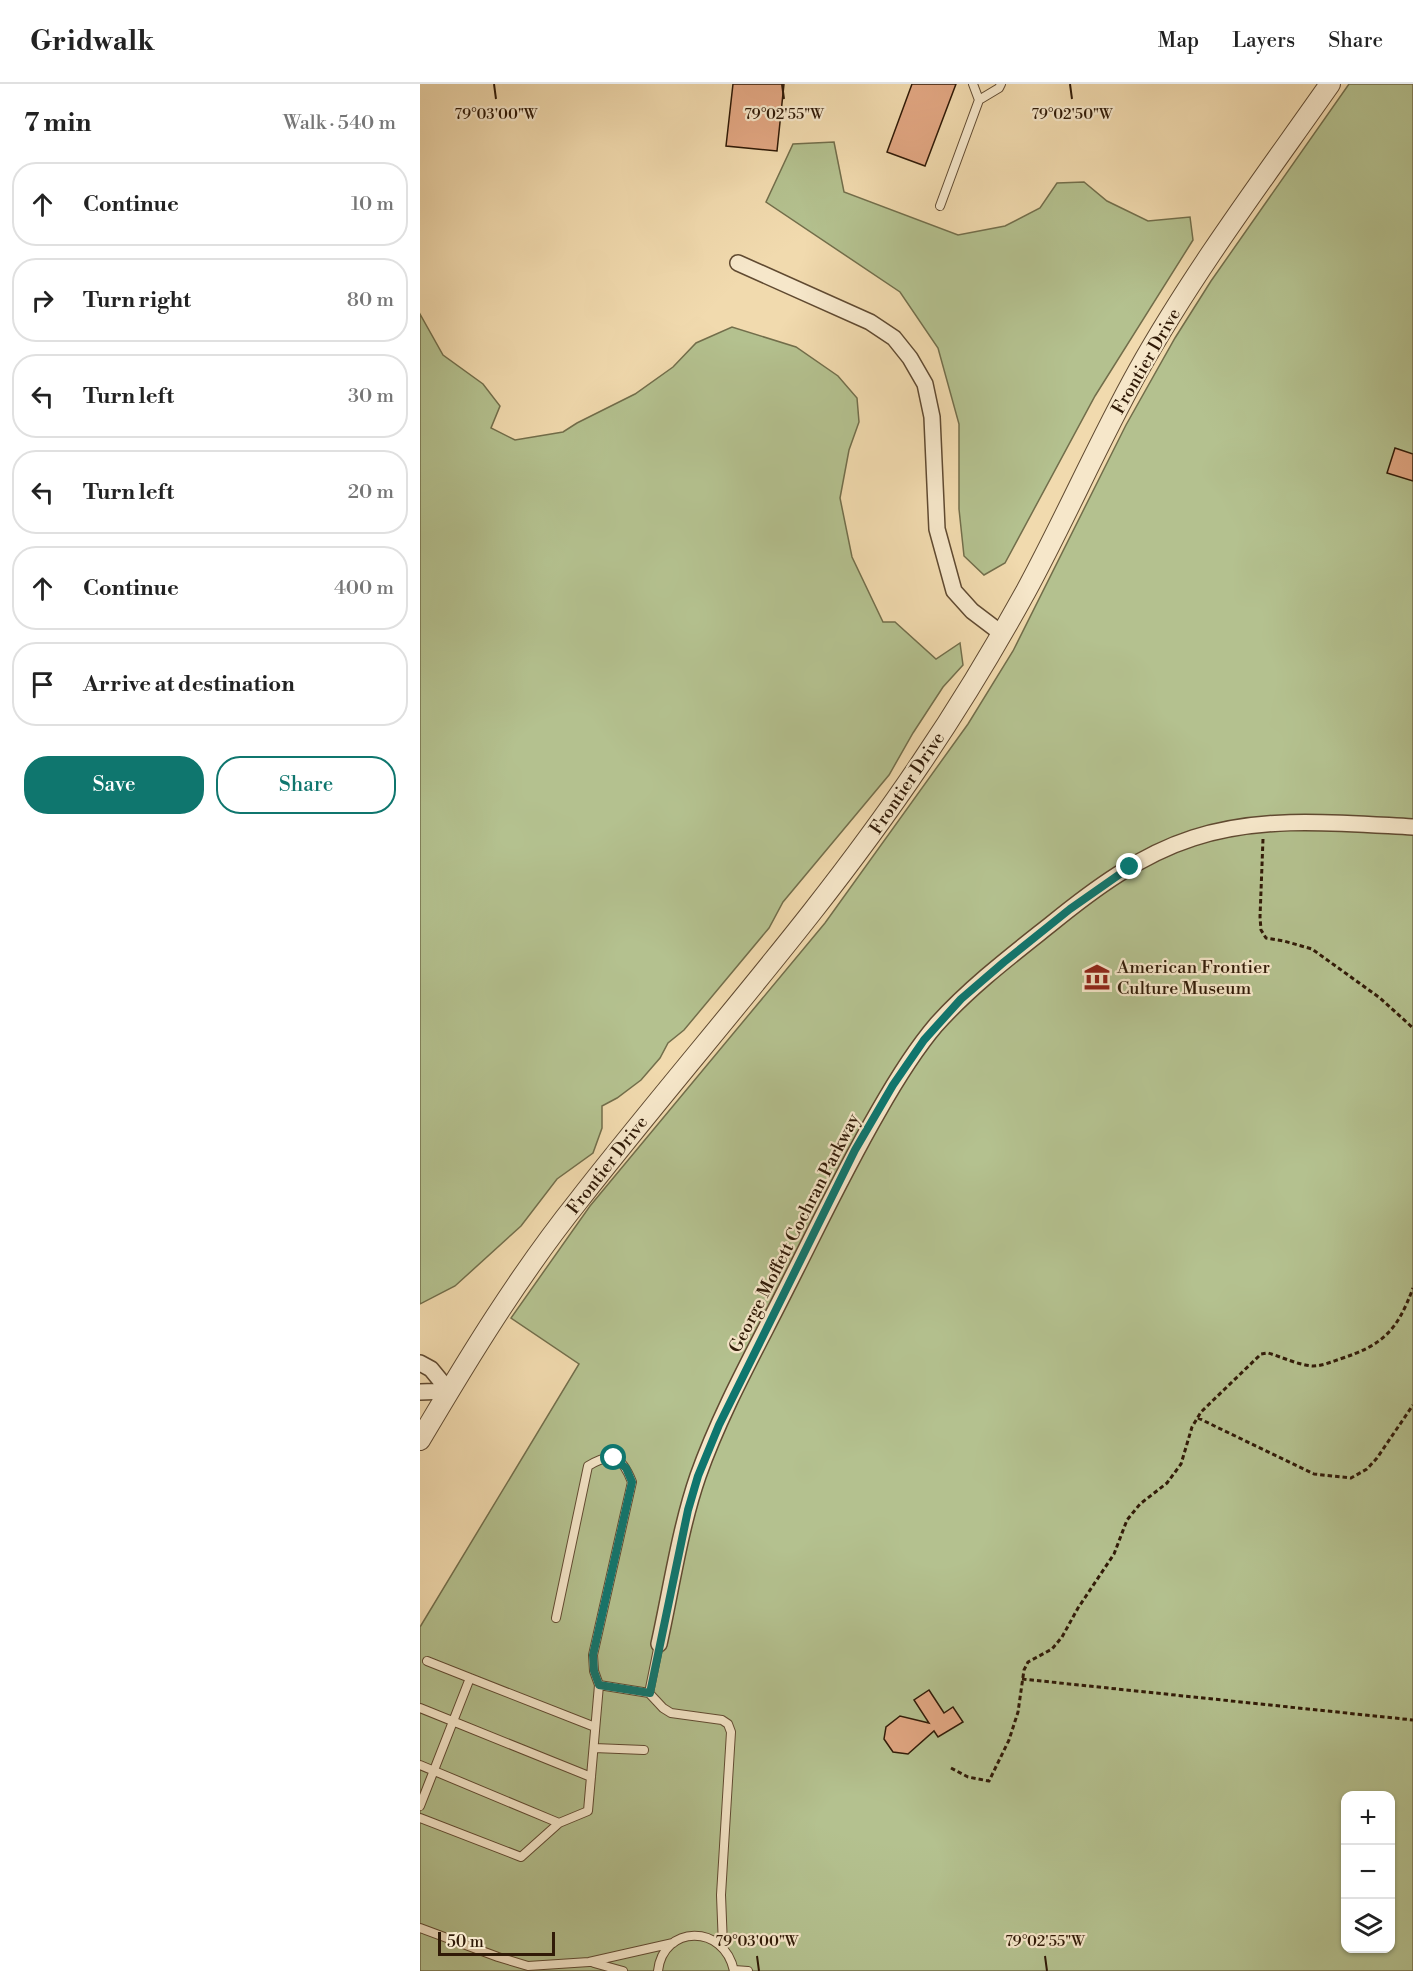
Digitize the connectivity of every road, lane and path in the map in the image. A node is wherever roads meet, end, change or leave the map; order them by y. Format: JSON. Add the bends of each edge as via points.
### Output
{"nodes":[{"id":1,"x":973,"y":84,"type":"edge"},
{"id":2,"x":1000,"y":84,"type":"edge"},
{"id":3,"x":1330,"y":84,"type":"edge"},
{"id":4,"x":979,"y":100,"type":"junction"},
{"id":5,"x":940,"y":206,"type":"dead end"},
{"id":6,"x":738,"y":263,"type":"dead end"},
{"id":7,"x":1001,"y":633,"type":"junction"},
{"id":8,"x":1263,"y":825,"type":"junction"},
{"id":9,"x":1413,"y":827,"type":"edge"},
{"id":10,"x":1413,"y":1028,"type":"edge"},
{"id":11,"x":1413,"y":1288,"type":"edge"},
{"id":12,"x":420,"y":1364,"type":"edge"},
{"id":13,"x":449,"y":1390,"type":"junction"},
{"id":14,"x":420,"y":1392,"type":"edge"},
{"id":15,"x":1413,"y":1405,"type":"edge"},
{"id":16,"x":1198,"y":1418,"type":"junction"},
{"id":17,"x":420,"y":1440,"type":"edge"},
{"id":18,"x":556,"y":1618,"type":"dead end"},
{"id":19,"x":659,"y":1644,"type":"joint"},
{"id":20,"x":428,"y":1661,"type":"dead end"},
{"id":21,"x":470,"y":1678,"type":"junction"},
{"id":22,"x":1022,"y":1679,"type":"junction"},
{"id":23,"x":599,"y":1685,"type":"junction"},
{"id":24,"x":650,"y":1693,"type":"junction"},
{"id":25,"x":420,"y":1708,"type":"edge"},
{"id":26,"x":1413,"y":1720,"type":"edge"},
{"id":27,"x":454,"y":1722,"type":"junction"},
{"id":28,"x":595,"y":1727,"type":"junction"},
{"id":29,"x":594,"y":1748,"type":"junction"},
{"id":30,"x":644,"y":1750,"type":"dead end"},
{"id":31,"x":420,"y":1765,"type":"edge"},
{"id":32,"x":951,"y":1768,"type":"dead end"},
{"id":33,"x":434,"y":1770,"type":"junction"},
{"id":34,"x":591,"y":1776,"type":"junction"},
{"id":35,"x":420,"y":1806,"type":"edge"},
{"id":36,"x":420,"y":1818,"type":"edge"},
{"id":37,"x":559,"y":1823,"type":"junction"},
{"id":38,"x":420,"y":1928,"type":"edge"},
{"id":39,"x":673,"y":1944,"type":"junction"},
{"id":40,"x":723,"y":1946,"type":"junction"},
{"id":41,"x":589,"y":1962,"type":"junction"},
{"id":42,"x":734,"y":1970,"type":"edge"},
{"id":43,"x":622,"y":1971,"type":"edge"},
{"id":44,"x":658,"y":1971,"type":"edge"},
{"id":45,"x":748,"y":1971,"type":"edge"}],
"edges":[{"from":1,"to":4,"type":"lane"},
{"from":2,"to":4,"type":"lane"},
{"from":3,"to":7,"type":"street","name":"Frontier Drive","via":[[1165,326]]},
{"from":4,"to":5,"type":"lane"},
{"from":6,"to":7,"type":"street","via":[[870,322],[894,338],[910,358],[925,384],[932,417],[937,529],[954,591]]},
{"from":7,"to":13,"type":"street","name":"Frontier Drive","via":[[962,701],[866,843],[577,1201],[492,1319]]},
{"from":8,"to":9,"type":"street","name":"George Moffett Cochran Parkway","via":[[1330,822]]},
{"from":8,"to":10,"type":"path","via":[[1260,917],[1266,938],[1312,949],[1380,998]]},
{"from":8,"to":19,"type":"street","name":"George Moffett Cochran Parkway","via":[[1192,838],[1155,853],[1118,875],[998,966],[950,1010],[919,1046],[855,1150],[719,1425],[688,1510]]},
{"from":11,"to":16,"type":"path","via":[[1394,1327],[1370,1348],[1312,1366],[1261,1354]]},
{"from":12,"to":13,"type":"street","via":[[431,1369]]},
{"from":13,"to":14,"type":"street"},
{"from":13,"to":17,"type":"street","name":"Frontier Drive"},
{"from":15,"to":16,"type":"path","via":[[1377,1458],[1351,1478],[1314,1474]]},
{"from":16,"to":22,"type":"path","via":[[1181,1464],[1167,1483],[1127,1520],[1114,1554],[1062,1637],[1052,1649],[1028,1662]]},
{"from":18,"to":23,"type":"lane","via":[[588,1466],[602,1457],[614,1458],[626,1468],[632,1482],[593,1655]]},
{"from":19,"to":24,"type":"lane"},
{"from":20,"to":21,"type":"lane"},
{"from":21,"to":27,"type":"lane"},
{"from":21,"to":28,"type":"lane"},
{"from":22,"to":26,"type":"path"},
{"from":22,"to":32,"type":"path","via":[[1009,1740],[989,1781],[968,1777]]},
{"from":23,"to":24,"type":"lane"},
{"from":23,"to":28,"type":"lane"},
{"from":24,"to":40,"type":"lane","via":[[671,1713],[722,1720],[730,1728],[721,1895]]},
{"from":25,"to":27,"type":"lane"},
{"from":27,"to":33,"type":"lane"},
{"from":27,"to":34,"type":"lane"},
{"from":28,"to":29,"type":"lane"},
{"from":29,"to":30,"type":"lane"},
{"from":29,"to":34,"type":"lane"},
{"from":31,"to":33,"type":"lane"},
{"from":33,"to":35,"type":"lane"},
{"from":33,"to":37,"type":"lane"},
{"from":34,"to":37,"type":"lane","via":[[588,1811]]},
{"from":36,"to":37,"type":"lane","via":[[521,1857]]},
{"from":38,"to":41,"type":"lane","via":[[528,1966]]},
{"from":39,"to":40,"type":"lane","via":[[699,1936]]},
{"from":39,"to":41,"type":"lane"},
{"from":39,"to":44,"type":"lane","via":[[664,1952]]},
{"from":40,"to":42,"type":"lane"},
{"from":41,"to":43,"type":"lane"},
{"from":42,"to":45,"type":"lane"}]}
